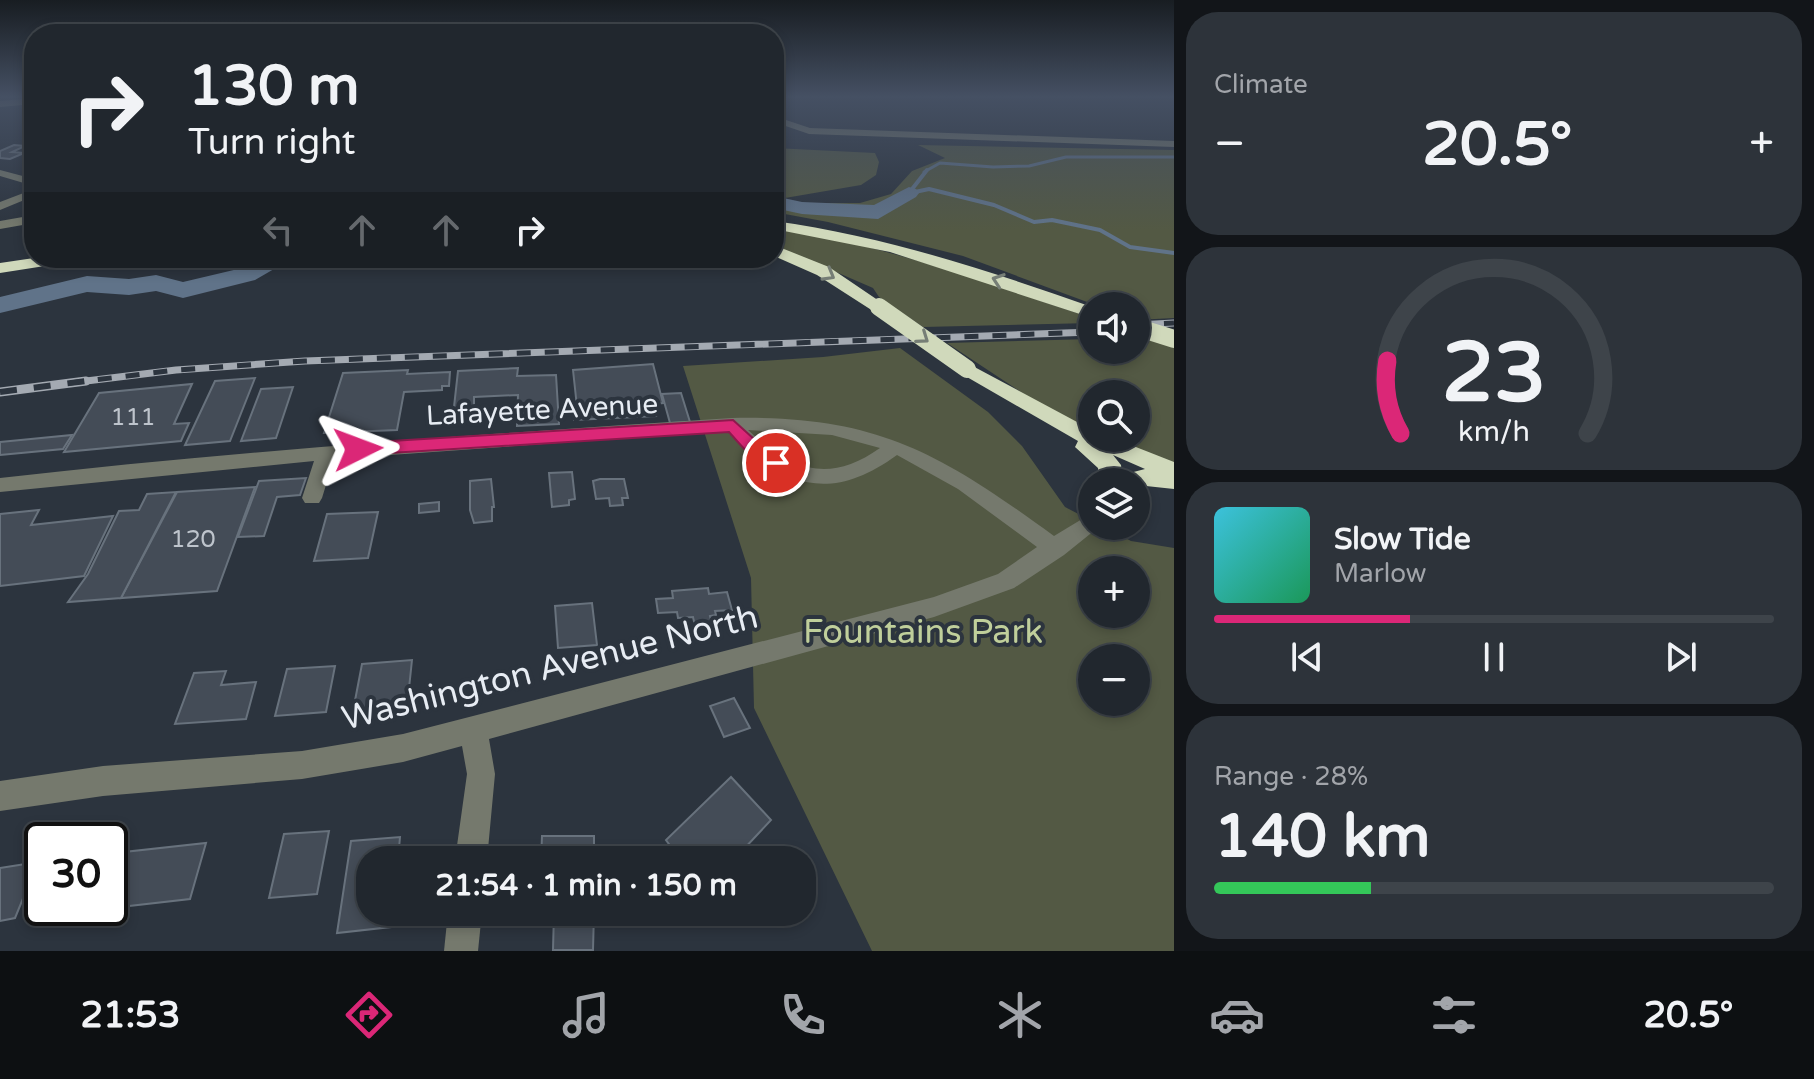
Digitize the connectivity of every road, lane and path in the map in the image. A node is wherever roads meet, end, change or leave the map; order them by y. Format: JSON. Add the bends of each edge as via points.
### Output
{"nodes":[{"id":1,"x":1089,"y":141,"type":"edge"},
{"id":2,"x":1174,"y":144,"type":"edge"},
{"id":3,"x":0,"y":173,"type":"edge"},
{"id":4,"x":24,"y":180,"type":"edge"},
{"id":5,"x":24,"y":198,"type":"edge"},
{"id":6,"x":24,"y":201,"type":"edge"},
{"id":7,"x":0,"y":206,"type":"edge"},
{"id":8,"x":17,"y":206,"type":"dead end"},
{"id":9,"x":24,"y":221,"type":"edge"},
{"id":10,"x":0,"y":225,"type":"edge"},
{"id":11,"x":784,"y":227,"type":"edge"},
{"id":12,"x":784,"y":254,"type":"edge"},
{"id":13,"x":24,"y":255,"type":"edge"},
{"id":14,"x":0,"y":259,"type":"edge"},
{"id":15,"x":24,"y":264,"type":"edge"},
{"id":16,"x":0,"y":268,"type":"edge"},
{"id":17,"x":1078,"y":308,"type":"edge"},
{"id":18,"x":1150,"y":331,"type":"edge"},
{"id":19,"x":1174,"y":339,"type":"edge"},
{"id":20,"x":974,"y":373,"type":"junction"},
{"id":21,"x":733,"y":426,"type":"junction"},
{"id":22,"x":895,"y":447,"type":"junction"},
{"id":23,"x":327,"y":451,"type":"junction"},
{"id":24,"x":1110,"y":468,"type":"edge"},
{"id":25,"x":1174,"y":471,"type":"edge"},
{"id":26,"x":1150,"y":478,"type":"edge"},
{"id":27,"x":1174,"y":481,"type":"edge"},
{"id":28,"x":0,"y":485,"type":"edge"},
{"id":29,"x":312,"y":498,"type":"dead end"},
{"id":30,"x":1078,"y":532,"type":"edge"},
{"id":31,"x":1056,"y":549,"type":"junction"},
{"id":32,"x":473,"y":730,"type":"junction"},
{"id":33,"x":0,"y":796,"type":"edge"},
{"id":34,"x":473,"y":846,"type":"edge"},
{"id":35,"x":464,"y":926,"type":"edge"},
{"id":36,"x":461,"y":951,"type":"edge"}],
"edges":[{"from":1,"to":2,"type":"street"},
{"from":3,"to":4,"type":"street"},
{"from":5,"to":7,"type":"street"},
{"from":6,"to":8,"type":"street"},
{"from":9,"to":10,"type":"street"},
{"from":17,"to":11,"type":"highway","one_way":true,"via":[[907,251]]},
{"from":12,"to":20,"type":"highway","one_way":true,"bridge":true,"via":[[823,271]]},
{"from":13,"to":14,"type":"highway"},
{"from":15,"to":16,"type":"highway"},
{"from":18,"to":19,"type":"highway","bridge":true},
{"from":20,"to":24,"type":"highway","via":[[1044,424],[1099,455]]},
{"from":20,"to":25,"type":"highway","via":[[1076,432]]},
{"from":21,"to":22,"type":"street","name":"Lafayette Avenue","via":[[811,425]]},
{"from":21,"to":22,"type":"street","via":[[758,453],[794,473],[854,473]]},
{"from":21,"to":23,"type":"street","name":"Lafayette Avenue"},
{"from":22,"to":31,"type":"street","name":"Lafayette Avenue","via":[[941,469]]},
{"from":23,"to":28,"type":"street","name":"Lafayette Avenue"},
{"from":23,"to":29,"type":"street"},
{"from":26,"to":27,"type":"highway"},
{"from":30,"to":31,"type":"street","name":"Washington Avenue North"},
{"from":31,"to":32,"type":"street","name":"Washington Avenue North","via":[[1006,581],[934,607]]},
{"from":32,"to":33,"type":"street","name":"Washington Avenue North","via":[[302,765],[103,781]]},
{"from":32,"to":34,"type":"street","via":[[481,774]]},
{"from":35,"to":36,"type":"street"}]}
